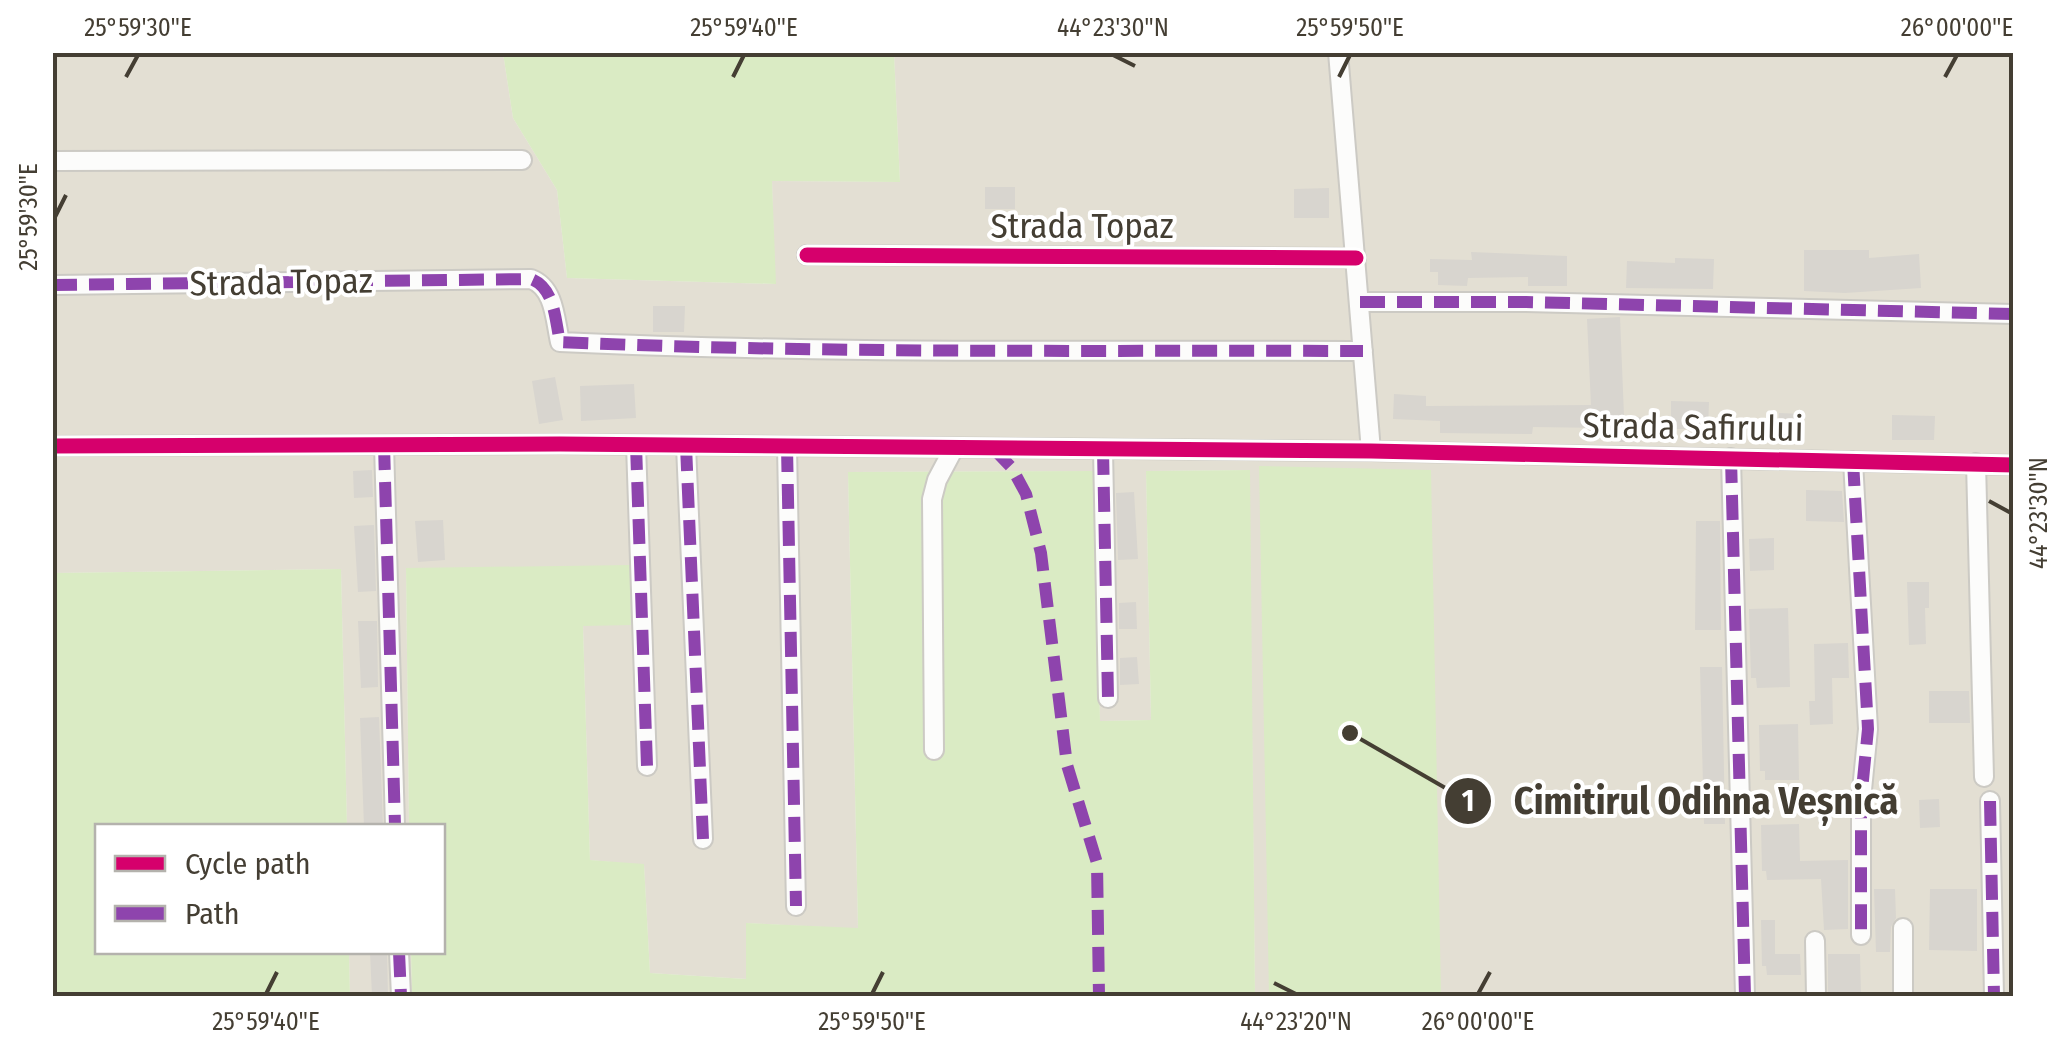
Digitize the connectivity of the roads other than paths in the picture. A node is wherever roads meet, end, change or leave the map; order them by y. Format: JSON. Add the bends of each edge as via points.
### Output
{"nodes":[{"id":1,"x":1338,"y":52,"type":"edge"},
{"id":2,"x":522,"y":160,"type":"dead end"},
{"id":3,"x":52,"y":161,"type":"edge"},
{"id":4,"x":807,"y":255,"type":"dead end"},
{"id":5,"x":1356,"y":258,"type":"junction"},
{"id":6,"x":52,"y":285,"type":"edge"},
{"id":7,"x":1360,"y":302,"type":"junction"},
{"id":8,"x":2014,"y":314,"type":"edge"},
{"id":9,"x":1364,"y":351,"type":"junction"},
{"id":10,"x":384,"y":445,"type":"junction"},
{"id":11,"x":636,"y":445,"type":"junction"},
{"id":12,"x":52,"y":446,"type":"edge"},
{"id":13,"x":686,"y":446,"type":"junction"},
{"id":14,"x":787,"y":447,"type":"junction"},
{"id":15,"x":954,"y":448,"type":"junction"},
{"id":16,"x":1103,"y":450,"type":"junction"},
{"id":17,"x":1372,"y":451,"type":"junction"},
{"id":18,"x":1731,"y":458,"type":"junction"},
{"id":19,"x":1853,"y":461,"type":"junction"},
{"id":20,"x":1976,"y":463,"type":"junction"},
{"id":21,"x":2014,"y":465,"type":"edge"},
{"id":22,"x":1108,"y":698,"type":"dead end"},
{"id":23,"x":934,"y":750,"type":"dead end"},
{"id":24,"x":648,"y":766,"type":"dead end"},
{"id":25,"x":1984,"y":776,"type":"dead end"},
{"id":26,"x":1990,"y":801,"type":"dead end"},
{"id":27,"x":396,"y":824,"type":"edge"},
{"id":28,"x":703,"y":839,"type":"dead end"},
{"id":29,"x":796,"y":906,"type":"dead end"},
{"id":30,"x":1902,"y":928,"type":"dead end"},
{"id":31,"x":1862,"y":934,"type":"dead end"},
{"id":32,"x":1815,"y":941,"type":"dead end"},
{"id":33,"x":399,"y":954,"type":"edge"},
{"id":34,"x":401,"y":996,"type":"edge"},
{"id":35,"x":1745,"y":996,"type":"edge"},
{"id":36,"x":1816,"y":996,"type":"edge"},
{"id":37,"x":1904,"y":996,"type":"edge"},
{"id":38,"x":1994,"y":996,"type":"edge"}],
"edges":[{"from":1,"to":5,"type":"street"},
{"from":2,"to":3,"type":"street"},
{"from":4,"to":5,"type":"street","name":"Strada Topaz"},
{"from":5,"to":7,"type":"street"},
{"from":6,"to":9,"type":"street","name":"Strada Topaz","via":[[531,279],[548,292],[560,342],[884,351]]},
{"from":7,"to":8,"type":"street"},
{"from":7,"to":9,"type":"street"},
{"from":9,"to":17,"type":"street"},
{"from":10,"to":11,"type":"street","name":"Strada Safirului"},
{"from":10,"to":12,"type":"street","name":"Strada Safirului"},
{"from":10,"to":27,"type":"street"},
{"from":11,"to":13,"type":"street","name":"Strada Safirului"},
{"from":11,"to":24,"type":"street"},
{"from":13,"to":14,"type":"street","name":"Strada Safirului"},
{"from":13,"to":28,"type":"street"},
{"from":14,"to":15,"type":"street","name":"Strada Safirului"},
{"from":14,"to":29,"type":"street"},
{"from":15,"to":16,"type":"street","name":"Strada Safirului"},
{"from":15,"to":23,"type":"street","via":[[932,499]]},
{"from":16,"to":17,"type":"street","name":"Strada Safirului"},
{"from":16,"to":22,"type":"street"},
{"from":17,"to":18,"type":"street","name":"Strada Safirului"},
{"from":18,"to":19,"type":"street","name":"Strada Safirului"},
{"from":18,"to":35,"type":"street","name":"Strada Safirului"},
{"from":19,"to":20,"type":"street","name":"Strada Safirului"},
{"from":19,"to":31,"type":"street","name":"Strada Safirului","via":[[1868,729]]},
{"from":20,"to":21,"type":"street","name":"Strada Safirului"},
{"from":20,"to":25,"type":"street"},
{"from":26,"to":38,"type":"street"},
{"from":30,"to":37,"type":"street"},
{"from":32,"to":36,"type":"street"},
{"from":33,"to":34,"type":"street"}]}
